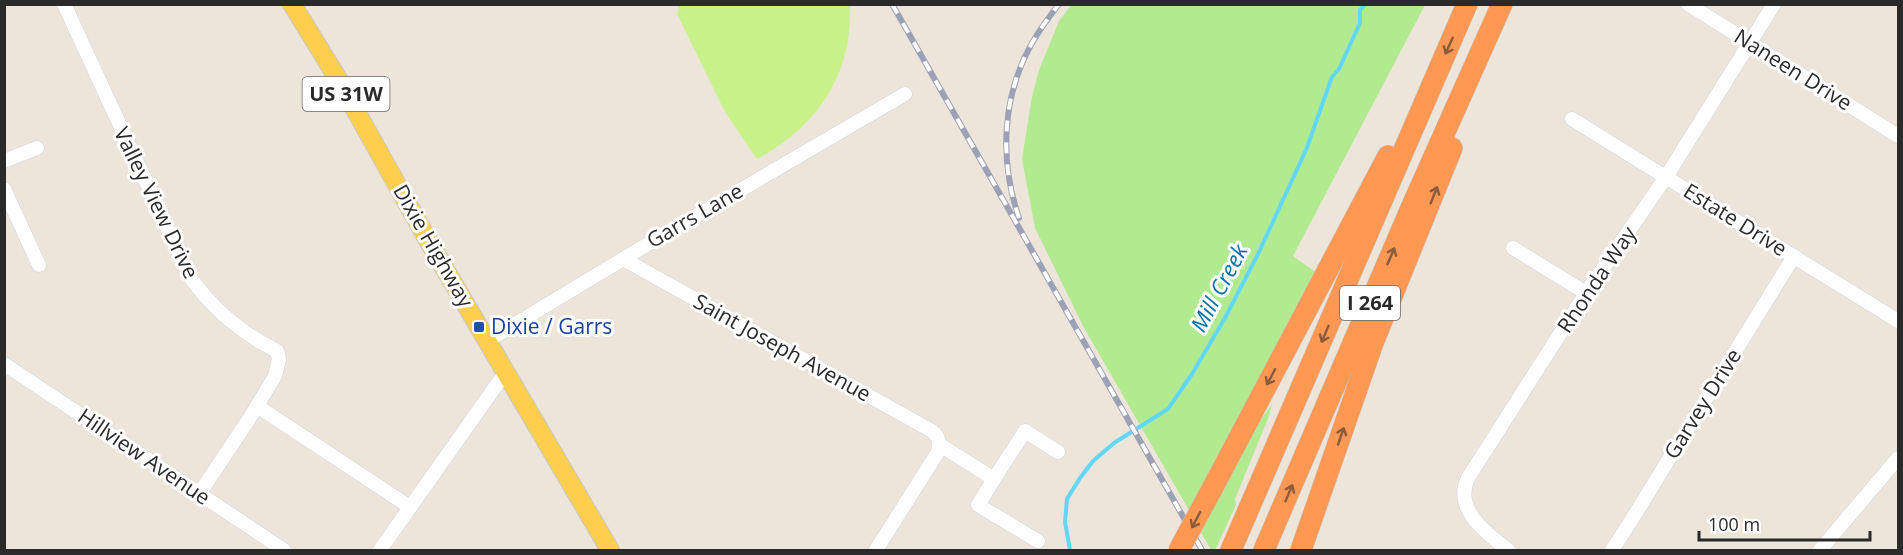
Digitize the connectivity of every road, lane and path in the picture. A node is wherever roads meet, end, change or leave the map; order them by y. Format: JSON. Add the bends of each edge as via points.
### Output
{"nodes":[{"id":1,"x":64,"y":4,"type":"edge"},
{"id":2,"x":292,"y":4,"type":"edge"},
{"id":3,"x":1467,"y":4,"type":"edge"},
{"id":4,"x":1502,"y":4,"type":"edge"},
{"id":5,"x":1688,"y":4,"type":"edge"},
{"id":6,"x":1774,"y":4,"type":"edge"},
{"id":7,"x":1749,"y":43,"type":"junction"},
{"id":8,"x":1477,"y":61,"type":"junction"},
{"id":9,"x":1431,"y":87,"type":"junction"},
{"id":10,"x":905,"y":94,"type":"dead end"},
{"id":11,"x":1572,"y":119,"type":"dead end"},
{"id":12,"x":1899,"y":136,"type":"edge"},
{"id":13,"x":38,"y":147,"type":"dead end"},
{"id":14,"x":4,"y":161,"type":"edge"},
{"id":15,"x":1666,"y":177,"type":"junction"},
{"id":16,"x":4,"y":189,"type":"edge"},
{"id":17,"x":1513,"y":248,"type":"dead end"},
{"id":18,"x":1794,"y":256,"type":"junction"},
{"id":19,"x":623,"y":259,"type":"junction"},
{"id":20,"x":39,"y":266,"type":"dead end"},
{"id":21,"x":1586,"y":293,"type":"junction"},
{"id":22,"x":1899,"y":321,"type":"edge"},
{"id":23,"x":487,"y":341,"type":"junction"},
{"id":24,"x":4,"y":364,"type":"edge"},
{"id":25,"x":506,"y":373,"type":"junction"},
{"id":26,"x":257,"y":406,"type":"junction"},
{"id":27,"x":939,"y":442,"type":"junction"},
{"id":28,"x":1058,"y":452,"type":"dead end"},
{"id":29,"x":1899,"y":458,"type":"edge"},
{"id":30,"x":994,"y":479,"type":"junction"},
{"id":31,"x":199,"y":494,"type":"junction"},
{"id":32,"x":410,"y":507,"type":"junction"},
{"id":33,"x":1038,"y":541,"type":"dead end"},
{"id":34,"x":1234,"y":543,"type":"edge"},
{"id":35,"x":1265,"y":548,"type":"edge"},
{"id":36,"x":284,"y":550,"type":"edge"},
{"id":37,"x":380,"y":550,"type":"edge"},
{"id":38,"x":610,"y":550,"type":"edge"},
{"id":39,"x":876,"y":550,"type":"edge"},
{"id":40,"x":1179,"y":550,"type":"edge"},
{"id":41,"x":1300,"y":550,"type":"edge"},
{"id":42,"x":1508,"y":550,"type":"edge"},
{"id":43,"x":1612,"y":550,"type":"edge"},
{"id":44,"x":1820,"y":550,"type":"edge"}],
"edges":[{"from":1,"to":26,"type":"street","name":"Valley View Drive","via":[[190,277],[220,312],[277,351],[275,376]]},
{"from":2,"to":23,"type":"main road","name":"Dixie Highway","number":"US 31W"},
{"from":3,"to":9,"type":"highway","number":"I 264","one_way":true},
{"from":4,"to":8,"type":"highway","number":"I 264"},
{"from":5,"to":7,"type":"street","name":"Naneen Drive"},
{"from":6,"to":7,"type":"street","name":"Rhonda Way"},
{"from":7,"to":12,"type":"street","name":"Naneen Drive"},
{"from":7,"to":15,"type":"street","name":"Rhonda Way"},
{"from":35,"to":8,"type":"highway","number":"I 264","one_way":true},
{"from":41,"to":8,"type":"highway","one_way":true,"via":[[1373,343],[1455,140]]},
{"from":9,"to":34,"type":"highway","number":"I 264","one_way":true},
{"from":9,"to":40,"type":"highway","one_way":true,"bridge":true,"via":[[1388,154]]},
{"from":10,"to":19,"type":"street","name":"Garrs Lane"},
{"from":11,"to":15,"type":"street","name":"Estate Drive"},
{"from":13,"to":14,"type":"street"},
{"from":15,"to":18,"type":"street","name":"Estate Drive"},
{"from":15,"to":21,"type":"street","name":"Rhonda Way"},
{"from":16,"to":20,"type":"street"},
{"from":17,"to":21,"type":"street"},
{"from":18,"to":22,"type":"street","name":"Estate Drive"},
{"from":18,"to":43,"type":"street","name":"Garvey Drive"},
{"from":19,"to":23,"type":"street","name":"Garrs Lane"},
{"from":19,"to":27,"type":"street","name":"Saint Joseph Avenue","via":[[932,431]]},
{"from":21,"to":42,"type":"street","name":"Rhonda Way","via":[[1466,483],[1463,495],[1471,516]]},
{"from":23,"to":25,"type":"main road","name":"Dixie Highway","number":"US 31W"},
{"from":24,"to":31,"type":"street","name":"Hillview Avenue"},
{"from":25,"to":32,"type":"street"},
{"from":25,"to":38,"type":"main road","name":"Dixie Highway","number":"US 31W"},
{"from":26,"to":31,"type":"street","name":"Valley View Drive"},
{"from":26,"to":32,"type":"street"},
{"from":27,"to":30,"type":"street","name":"Saint Joseph Avenue"},
{"from":27,"to":39,"type":"street","via":[[938,452]]},
{"from":28,"to":30,"type":"street","via":[[1025,431]]},
{"from":29,"to":44,"type":"street"},
{"from":30,"to":33,"type":"street","via":[[978,505]]},
{"from":31,"to":36,"type":"street","name":"Hillview Avenue"},
{"from":32,"to":37,"type":"street"}]}
